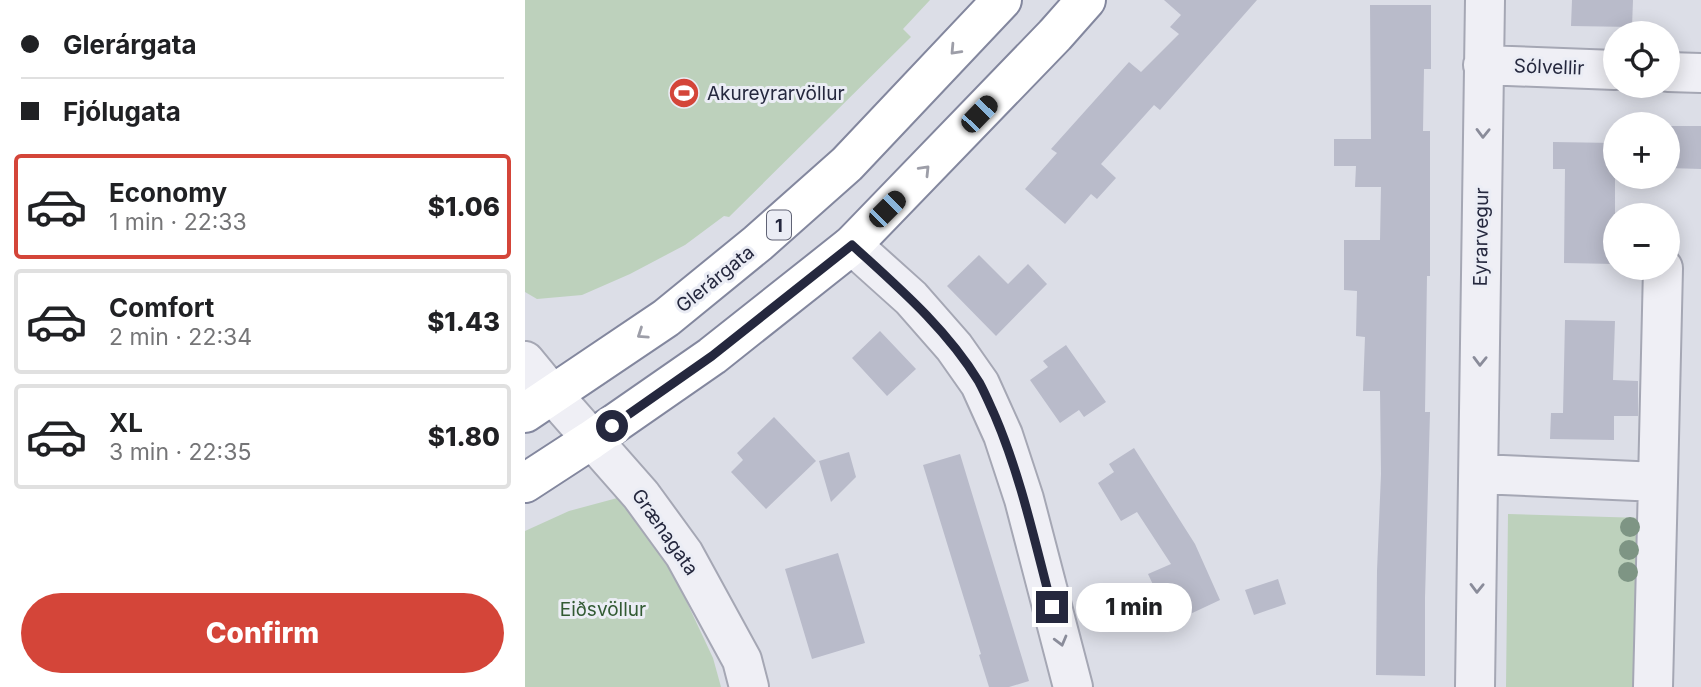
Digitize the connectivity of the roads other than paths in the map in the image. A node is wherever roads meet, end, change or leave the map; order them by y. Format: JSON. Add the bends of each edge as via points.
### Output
{"nodes":[{"id":1,"x":1002,"y":0,"type":"edge"},
{"id":2,"x":1086,"y":0,"type":"edge"},
{"id":3,"x":1485,"y":0,"type":"edge"},
{"id":4,"x":1483,"y":65,"type":"junction"},
{"id":5,"x":1603,"y":70,"type":"edge"},
{"id":6,"x":1680,"y":72,"type":"edge"},
{"id":7,"x":1701,"y":73,"type":"edge"},
{"id":8,"x":852,"y":245,"type":"junction"},
{"id":9,"x":1663,"y":280,"type":"edge"},
{"id":10,"x":525,"y":360,"type":"edge"},
{"id":11,"x":539,"y":404,"type":"edge"},
{"id":12,"x":591,"y":440,"type":"junction"},
{"id":13,"x":1479,"y":474,"type":"junction"},
{"id":14,"x":1658,"y":482,"type":"junction"},
{"id":15,"x":525,"y":483,"type":"edge"},
{"id":16,"x":750,"y":687,"type":"edge"},
{"id":17,"x":1073,"y":687,"type":"edge"},
{"id":18,"x":1475,"y":687,"type":"edge"},
{"id":19,"x":1653,"y":687,"type":"edge"}],
"edges":[{"from":1,"to":11,"type":"highway","name":"Glerárgata","number":"1","one_way":true,"via":[[847,164],[758,243],[666,318]]},
{"from":8,"to":2,"type":"highway","one_way":true},
{"from":3,"to":4,"type":"street","name":"Eyrarvegur"},
{"from":4,"to":5,"type":"street","name":"Sólvellir"},
{"from":4,"to":13,"type":"street","name":"Eyrarvegur","one_way":true},
{"from":6,"to":7,"type":"street"},
{"from":8,"to":12,"type":"highway","via":[[712,356]]},
{"from":8,"to":17,"type":"street","one_way":true,"via":[[911,298],[980,384],[1024,499]]},
{"from":9,"to":14,"type":"street"},
{"from":10,"to":11,"type":"street","name":"Grænagata"},
{"from":11,"to":12,"type":"street","name":"Grænagata"},
{"from":12,"to":15,"type":"highway"},
{"from":12,"to":16,"type":"street","name":"Grænagata","via":[[641,495],[684,554],[742,660]]},
{"from":13,"to":14,"type":"street"},
{"from":13,"to":18,"type":"street","name":"Eyrarvegur","one_way":true},
{"from":14,"to":19,"type":"street"}]}
